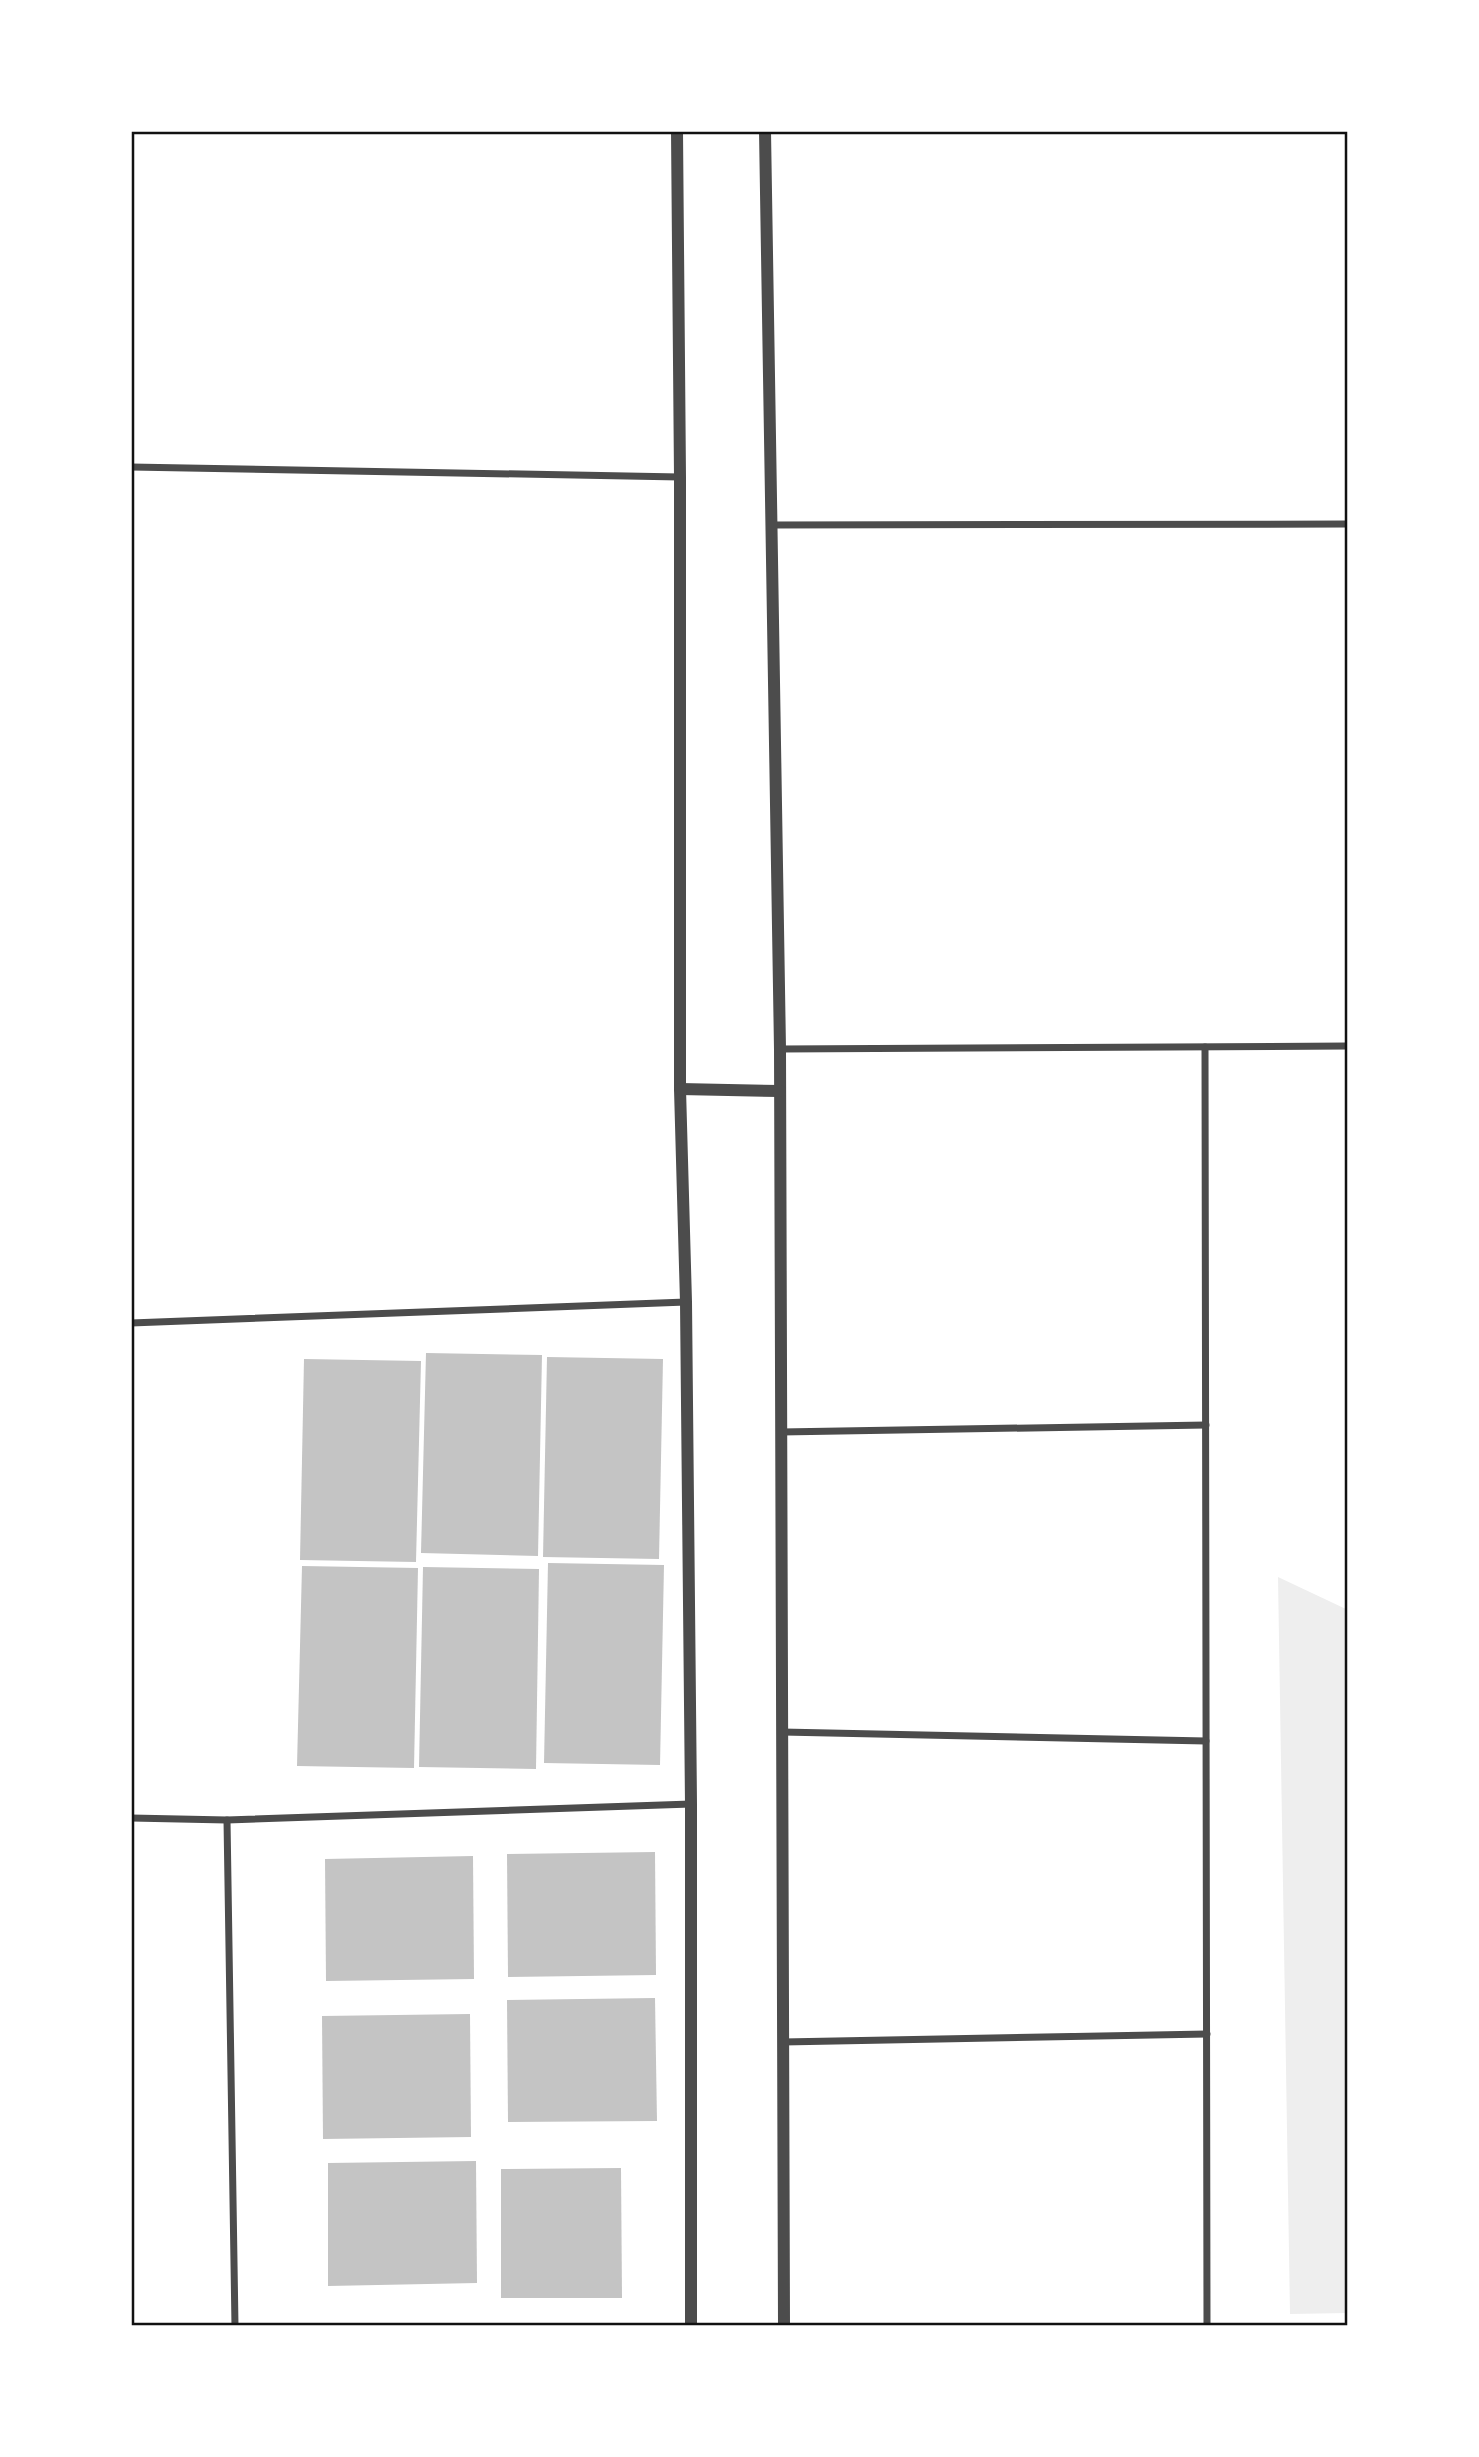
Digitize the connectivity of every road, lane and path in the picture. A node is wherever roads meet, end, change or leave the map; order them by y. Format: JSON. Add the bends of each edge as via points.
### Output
{"nodes":[{"id":1,"x":677,"y":131,"type":"edge"},
{"id":2,"x":765,"y":131,"type":"edge"},
{"id":3,"x":131,"y":467,"type":"edge"},
{"id":4,"x":680,"y":477,"type":"junction"},
{"id":5,"x":1348,"y":524,"type":"edge"},
{"id":6,"x":772,"y":525,"type":"junction"},
{"id":7,"x":1348,"y":1046,"type":"edge"},
{"id":8,"x":1205,"y":1047,"type":"junction"},
{"id":9,"x":780,"y":1049,"type":"junction"},
{"id":10,"x":681,"y":1089,"type":"junction"},
{"id":11,"x":780,"y":1091,"type":"junction"},
{"id":12,"x":686,"y":1302,"type":"junction"},
{"id":13,"x":131,"y":1324,"type":"edge"},
{"id":14,"x":1206,"y":1425,"type":"junction"},
{"id":15,"x":780,"y":1432,"type":"junction"},
{"id":16,"x":782,"y":1732,"type":"junction"},
{"id":17,"x":1206,"y":1741,"type":"junction"},
{"id":18,"x":691,"y":1804,"type":"junction"},
{"id":19,"x":131,"y":1818,"type":"edge"},
{"id":20,"x":227,"y":1820,"type":"junction"},
{"id":21,"x":1207,"y":2034,"type":"junction"},
{"id":22,"x":783,"y":2042,"type":"junction"},
{"id":23,"x":234,"y":2326,"type":"edge"},
{"id":24,"x":691,"y":2326,"type":"edge"},
{"id":25,"x":783,"y":2326,"type":"edge"},
{"id":26,"x":1207,"y":2326,"type":"edge"}],
"edges":[{"from":1,"to":4,"type":"street"},
{"from":2,"to":6,"type":"street"},
{"from":3,"to":4,"type":"street"},
{"from":4,"to":10,"type":"street"},
{"from":5,"to":6,"type":"street"},
{"from":6,"to":9,"type":"street"},
{"from":7,"to":8,"type":"street"},
{"from":8,"to":9,"type":"street"},
{"from":8,"to":14,"type":"street"},
{"from":9,"to":11,"type":"street"},
{"from":10,"to":11,"type":"street"},
{"from":10,"to":12,"type":"street"},
{"from":11,"to":15,"type":"street"},
{"from":12,"to":13,"type":"street"},
{"from":12,"to":18,"type":"street"},
{"from":14,"to":15,"type":"street"},
{"from":14,"to":17,"type":"street"},
{"from":15,"to":16,"type":"street"},
{"from":16,"to":17,"type":"street"},
{"from":16,"to":22,"type":"street"},
{"from":17,"to":21,"type":"street"},
{"from":18,"to":20,"type":"street"},
{"from":18,"to":24,"type":"street"},
{"from":19,"to":20,"type":"street"},
{"from":20,"to":23,"type":"street"},
{"from":21,"to":22,"type":"street"},
{"from":21,"to":26,"type":"street"},
{"from":22,"to":25,"type":"street"}]}
